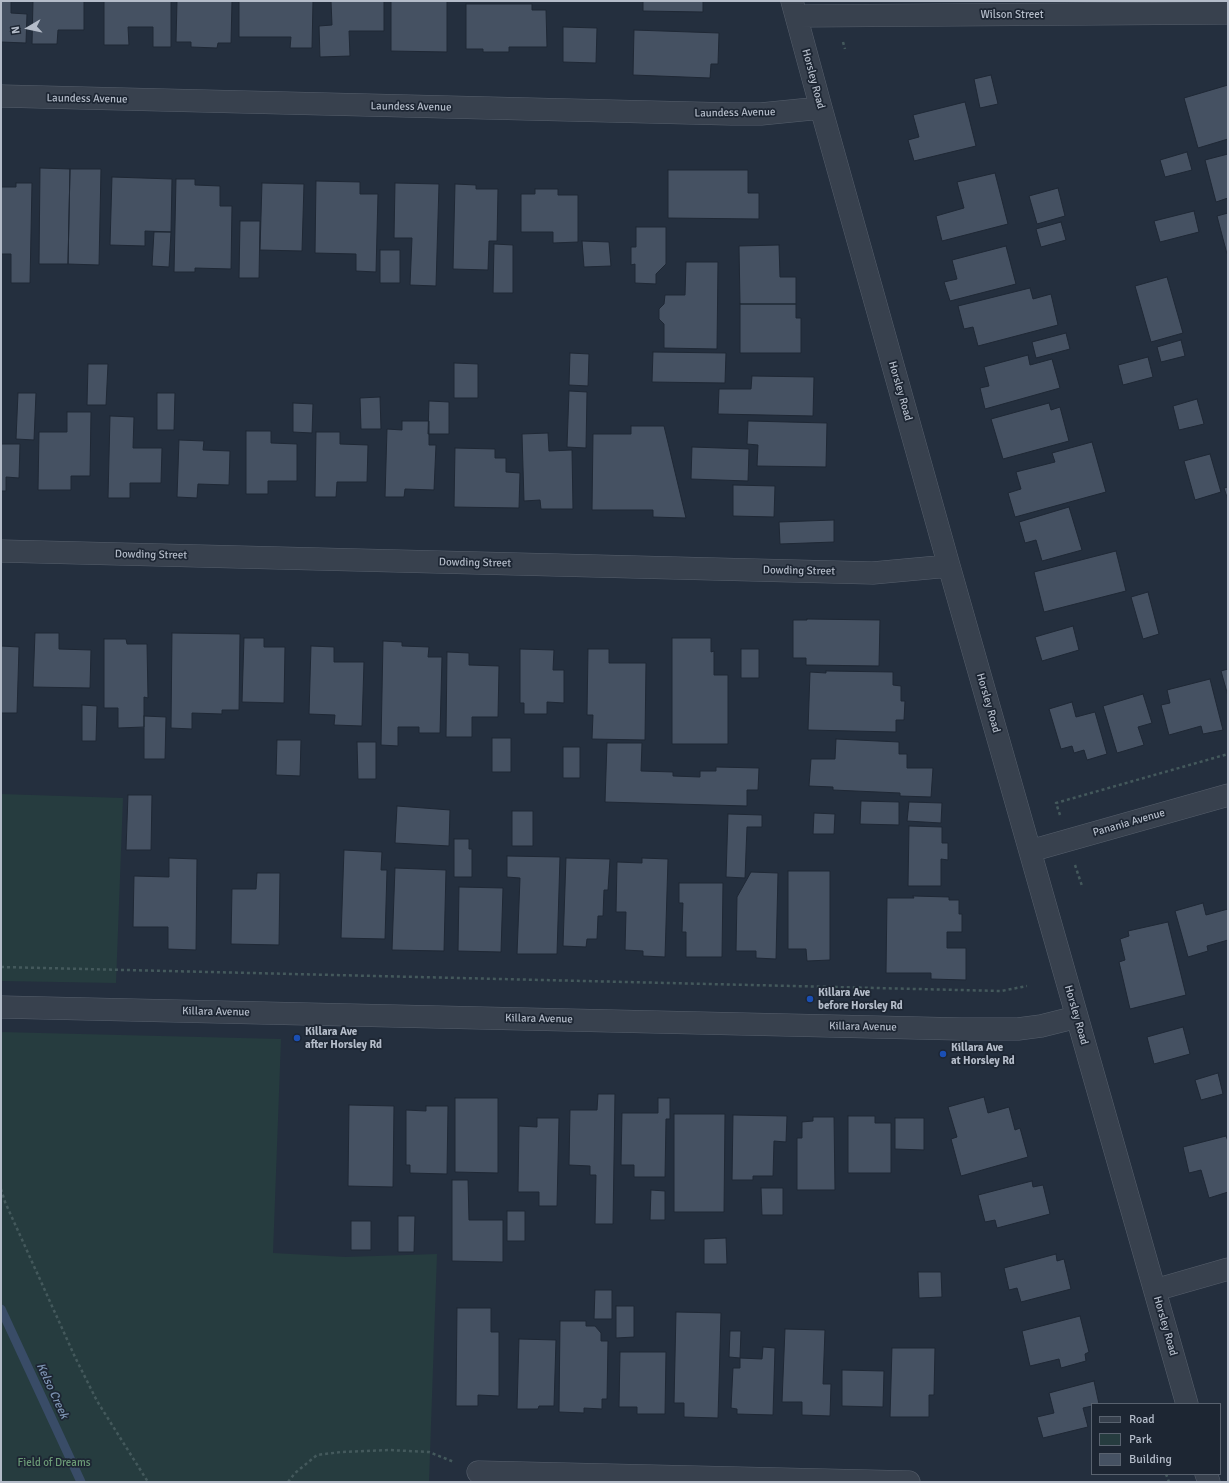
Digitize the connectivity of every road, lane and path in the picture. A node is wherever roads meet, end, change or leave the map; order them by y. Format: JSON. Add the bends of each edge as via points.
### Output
{"nodes":[{"id":1,"x":795,"y":8,"type":"edge"},
{"id":2,"x":1228,"y":13,"type":"edge"},
{"id":3,"x":1,"y":96,"type":"edge"},
{"id":4,"x":821,"y":108,"type":"junction"},
{"id":5,"x":1,"y":551,"type":"edge"},
{"id":6,"x":949,"y":566,"type":"junction"},
{"id":7,"x":1228,"y":795,"type":"edge"},
{"id":8,"x":1030,"y":851,"type":"junction"},
{"id":9,"x":1,"y":967,"type":"edge"},
{"id":10,"x":1028,"y":986,"type":"dead end"},
{"id":11,"x":1,"y":1007,"type":"edge"},
{"id":12,"x":1077,"y":1017,"type":"junction"},
{"id":13,"x":1,"y":1189,"type":"edge"},
{"id":14,"x":1228,"y":1269,"type":"edge"},
{"id":15,"x":1155,"y":1290,"type":"junction"},
{"id":16,"x":1187,"y":1403,"type":"edge"},
{"id":17,"x":478,"y":1472,"type":"joint"},
{"id":18,"x":148,"y":1482,"type":"edge"},
{"id":19,"x":288,"y":1482,"type":"edge"},
{"id":20,"x":909,"y":1482,"type":"edge"}],
"edges":[{"from":1,"to":2,"type":"street","name":"Wilson Street"},
{"from":1,"to":4,"type":"street","name":"Horsley Road"},
{"from":3,"to":4,"type":"street","name":"Laundess Avenue","via":[[732,114]]},
{"from":4,"to":6,"type":"street","name":"Horsley Road"},
{"from":5,"to":6,"type":"street","name":"Dowding Street","via":[[873,573]]},
{"from":6,"to":8,"type":"street","name":"Horsley Road"},
{"from":7,"to":8,"type":"street","name":"Panania Avenue"},
{"from":8,"to":12,"type":"street","name":"Horsley Road"},
{"from":9,"to":10,"type":"path","via":[[1001,991]]},
{"from":11,"to":12,"type":"street","name":"Killara Avenue","via":[[961,1029],[1018,1029]]},
{"from":12,"to":15,"type":"street","name":"Horsley Road"},
{"from":13,"to":18,"type":"path","via":[[75,1357],[98,1401]]},
{"from":14,"to":15,"type":"street"},
{"from":15,"to":16,"type":"street","name":"Horsley Road"},
{"from":17,"to":19,"type":"path","via":[[429,1452],[341,1452],[317,1455]]},
{"from":17,"to":20,"type":"street"}]}
